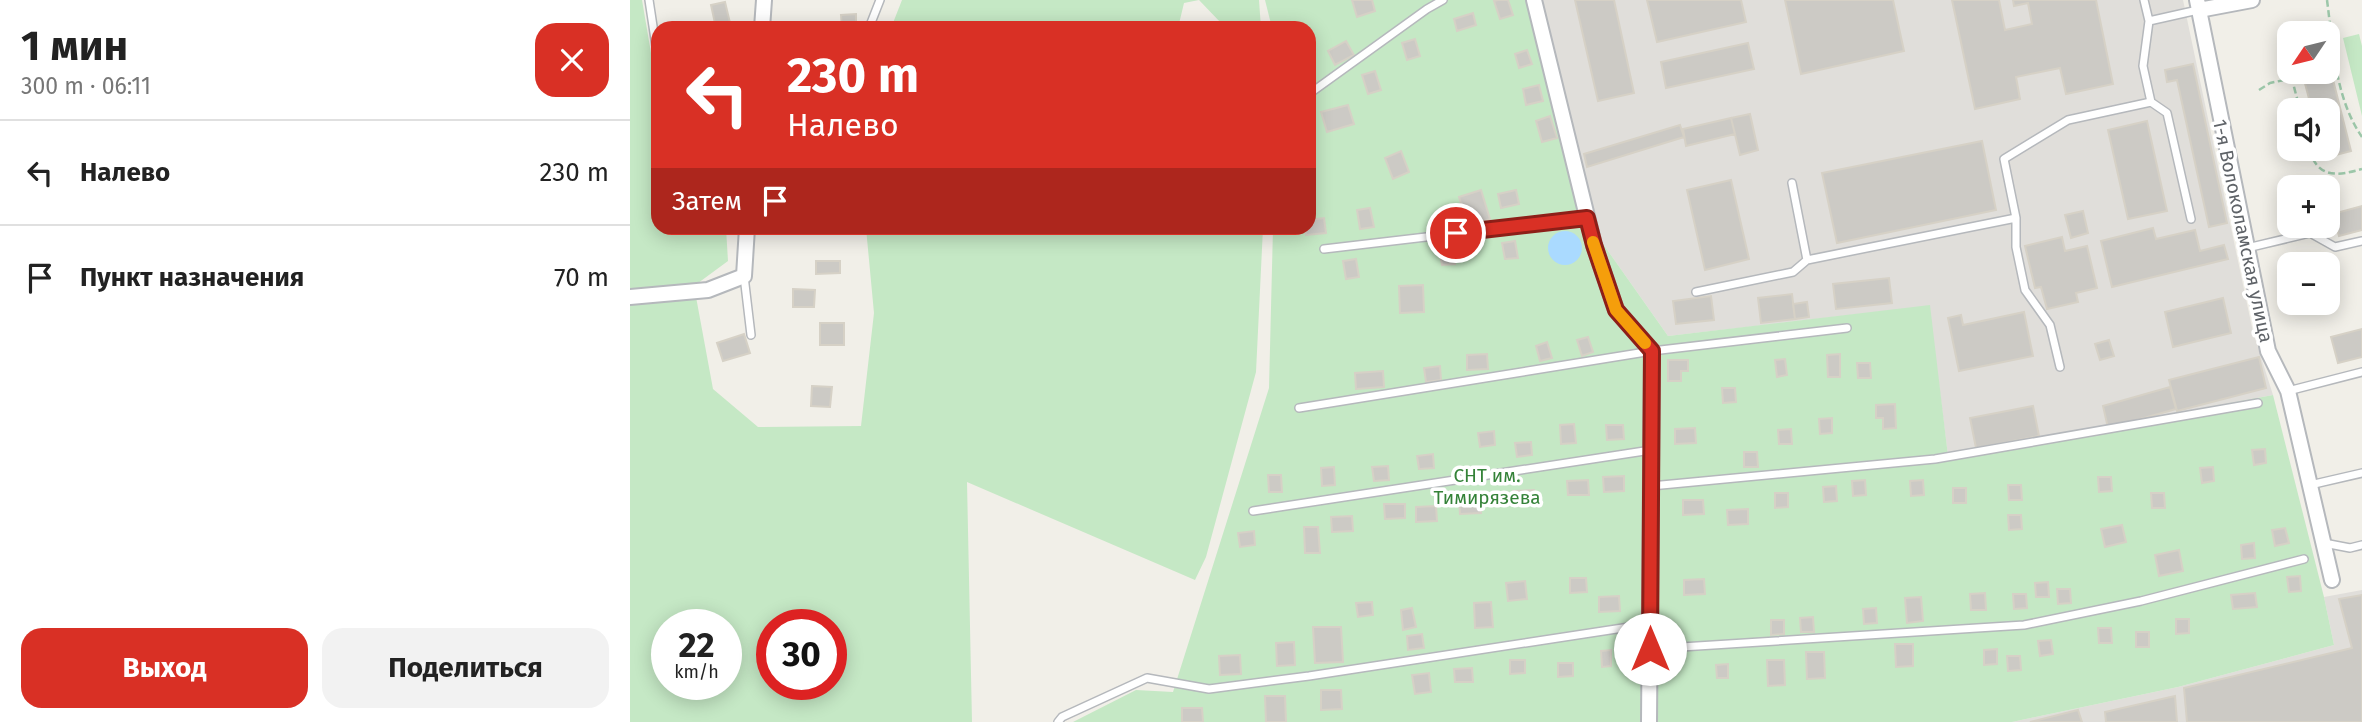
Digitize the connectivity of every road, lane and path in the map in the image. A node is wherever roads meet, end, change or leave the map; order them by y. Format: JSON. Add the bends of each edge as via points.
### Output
{"nodes":[{"id":1,"x":649,"y":0,"type":"edge"},
{"id":2,"x":764,"y":0,"type":"edge"},
{"id":3,"x":880,"y":0,"type":"edge"},
{"id":4,"x":1443,"y":0,"type":"edge"},
{"id":5,"x":1534,"y":0,"type":"edge"},
{"id":6,"x":2144,"y":0,"type":"edge"},
{"id":7,"x":2252,"y":0,"type":"edge"},
{"id":8,"x":2327,"y":0,"type":"edge"},
{"id":9,"x":2198,"y":5,"type":"edge"},
{"id":10,"x":652,"y":21,"type":"edge"},
{"id":11,"x":762,"y":21,"type":"edge"},
{"id":12,"x":872,"y":21,"type":"edge"},
{"id":13,"x":2149,"y":21,"type":"junction"},
{"id":14,"x":1316,"y":89,"type":"edge"},
{"id":15,"x":2259,"y":90,"type":"dead end"},
{"id":16,"x":2297,"y":98,"type":"edge"},
{"id":17,"x":2151,"y":103,"type":"junction"},
{"id":18,"x":2362,"y":137,"type":"edge"},
{"id":19,"x":2314,"y":161,"type":"edge"},
{"id":20,"x":2362,"y":169,"type":"edge"},
{"id":21,"x":1792,"y":183,"type":"dead end"},
{"id":22,"x":1587,"y":218,"type":"junction"},
{"id":23,"x":2016,"y":218,"type":"junction"},
{"id":24,"x":2191,"y":219,"type":"dead end"},
{"id":25,"x":747,"y":235,"type":"edge"},
{"id":26,"x":2362,"y":241,"type":"edge"},
{"id":27,"x":2247,"y":248,"type":"junction"},
{"id":28,"x":1324,"y":249,"type":"dead end"},
{"id":29,"x":1807,"y":260,"type":"junction"},
{"id":30,"x":744,"y":276,"type":"junction"},
{"id":31,"x":1696,"y":292,"type":"dead end"},
{"id":32,"x":630,"y":297,"type":"edge"},
{"id":33,"x":1847,"y":328,"type":"dead end"},
{"id":34,"x":751,"y":335,"type":"dead end"},
{"id":35,"x":1652,"y":351,"type":"junction"},
{"id":36,"x":2060,"y":367,"type":"dead end"},
{"id":37,"x":2362,"y":372,"type":"edge"},
{"id":38,"x":2288,"y":391,"type":"junction"},
{"id":39,"x":2258,"y":403,"type":"dead end"},
{"id":40,"x":1299,"y":408,"type":"dead end"},
{"id":41,"x":1651,"y":450,"type":"junction"},
{"id":42,"x":2362,"y":473,"type":"edge"},
{"id":43,"x":2310,"y":485,"type":"junction"},
{"id":44,"x":1651,"y":486,"type":"junction"},
{"id":45,"x":1253,"y":511,"type":"dead end"},
{"id":46,"x":2323,"y":542,"type":"junction"},
{"id":47,"x":2362,"y":545,"type":"edge"},
{"id":48,"x":2304,"y":559,"type":"dead end"},
{"id":49,"x":2332,"y":580,"type":"dead end"},
{"id":50,"x":1650,"y":624,"type":"junction"},
{"id":51,"x":1650,"y":649,"type":"junction"},
{"id":52,"x":1058,"y":722,"type":"edge"},
{"id":53,"x":1649,"y":722,"type":"edge"}],
"edges":[{"from":1,"to":10,"type":"lane"},
{"from":2,"to":11,"type":"street"},
{"from":3,"to":12,"type":"lane"},
{"from":4,"to":14,"type":"lane"},
{"from":5,"to":22,"type":"street"},
{"from":6,"to":13,"type":"lane"},
{"from":7,"to":9,"type":"street"},
{"from":8,"to":18,"type":"path","via":[[2343,98]]},
{"from":9,"to":13,"type":"lane"},
{"from":9,"to":27,"type":"street","name":"1-я Волоколамская улица"},
{"from":13,"to":17,"type":"lane","via":[[2143,66]]},
{"from":15,"to":16,"type":"path","via":[[2289,79]]},
{"from":17,"to":23,"type":"lane","via":[[2068,120],[2004,159]]},
{"from":17,"to":24,"type":"lane","via":[[2168,113]]},
{"from":19,"to":20,"type":"path","via":[[2329,173]]},
{"from":21,"to":29,"type":"lane"},
{"from":22,"to":28,"type":"lane"},
{"from":22,"to":35,"type":"street","via":[[1616,310]]},
{"from":23,"to":29,"type":"lane"},
{"from":23,"to":36,"type":"lane","via":[[2016,247],[2025,290],[2050,325]]},
{"from":25,"to":30,"type":"street"},
{"from":26,"to":27,"type":"lane","via":[[2335,247],[2310,233]]},
{"from":27,"to":38,"type":"street","name":"1-я Волоколамская улица","via":[[2268,351]]},
{"from":29,"to":31,"type":"lane","via":[[1793,272]]},
{"from":30,"to":32,"type":"street","via":[[708,290]]},
{"from":30,"to":34,"type":"lane"},
{"from":33,"to":35,"type":"lane"},
{"from":35,"to":40,"type":"lane"},
{"from":35,"to":41,"type":"street"},
{"from":37,"to":38,"type":"lane"},
{"from":38,"to":43,"type":"street","name":"1-я Волоколамская улица"},
{"from":39,"to":44,"type":"lane","via":[[1935,459]]},
{"from":41,"to":44,"type":"street"},
{"from":41,"to":45,"type":"lane"},
{"from":42,"to":43,"type":"lane"},
{"from":43,"to":46,"type":"street","name":"1-я Волоколамская улица"},
{"from":44,"to":50,"type":"street"},
{"from":46,"to":47,"type":"lane","via":[[2350,548]]},
{"from":46,"to":49,"type":"street","name":"1-я Волоколамская улица"},
{"from":48,"to":51,"type":"lane","via":[[2024,625]]},
{"from":50,"to":51,"type":"street"},
{"from":50,"to":52,"type":"lane","via":[[1209,689],[1147,678]]},
{"from":51,"to":53,"type":"street"}]}
